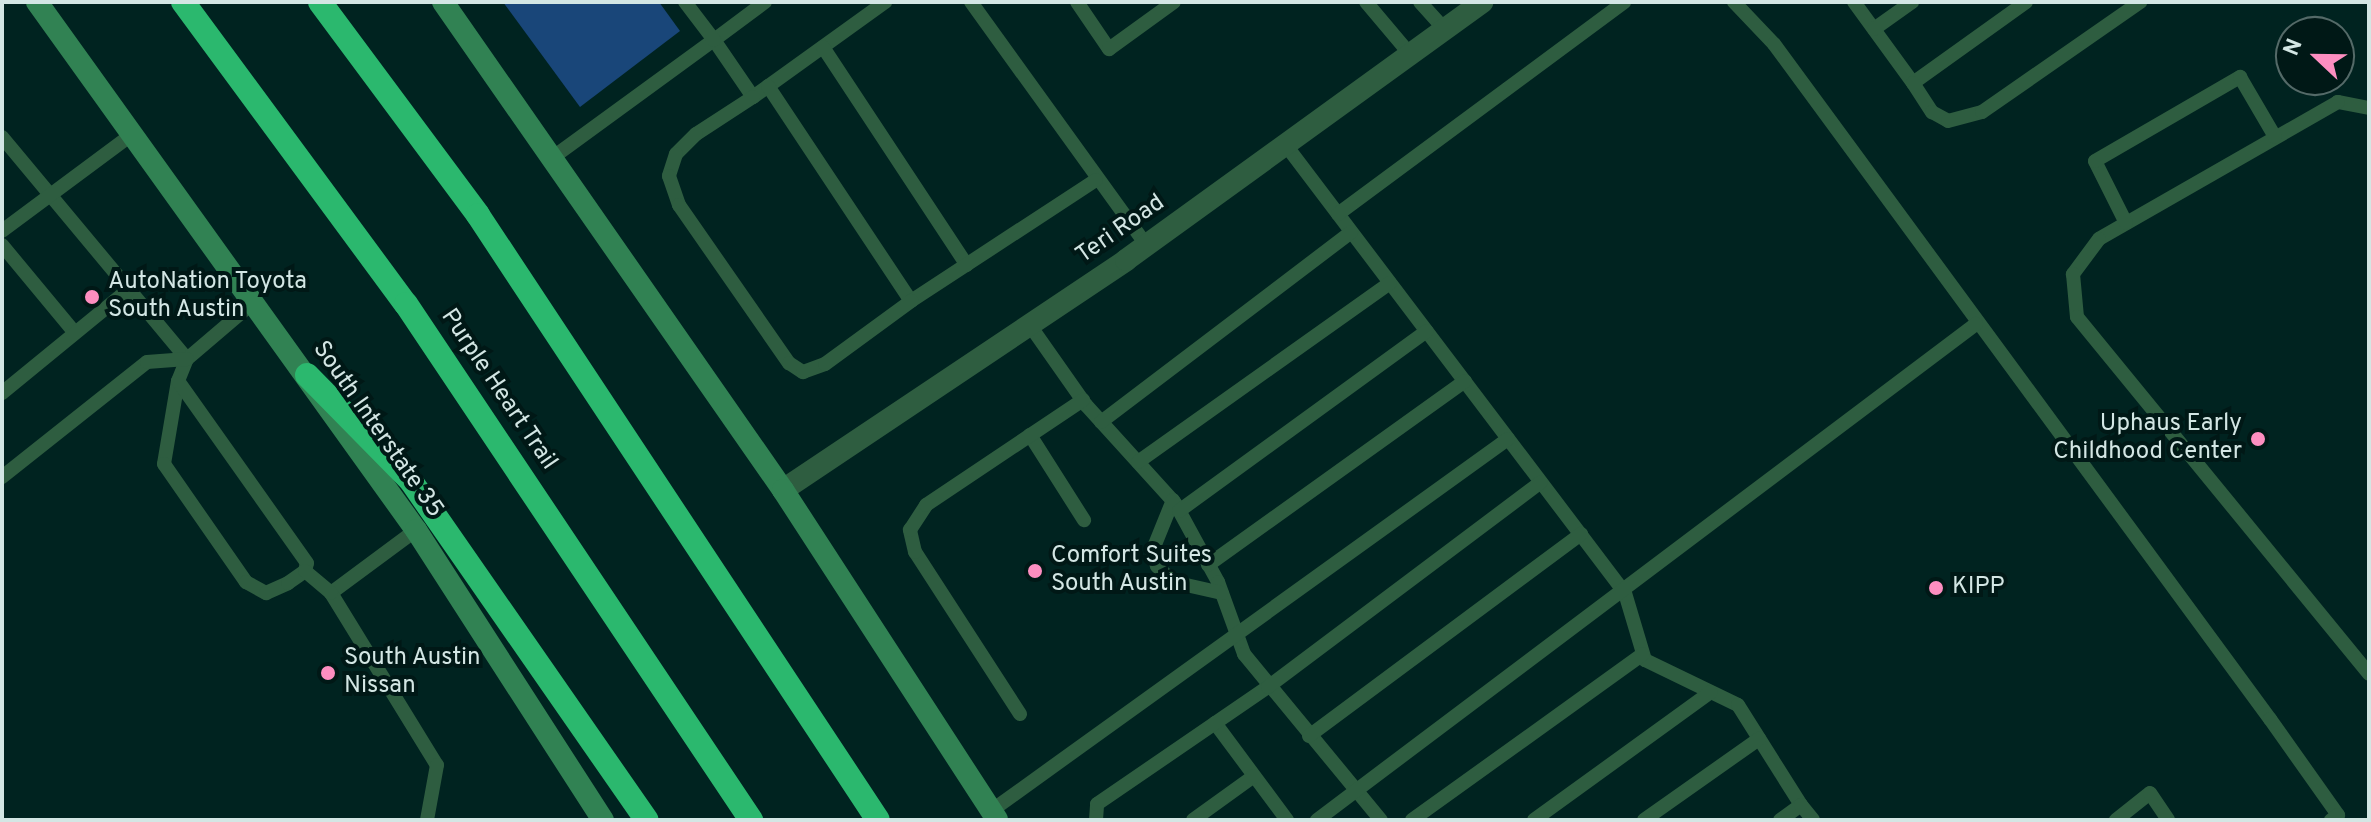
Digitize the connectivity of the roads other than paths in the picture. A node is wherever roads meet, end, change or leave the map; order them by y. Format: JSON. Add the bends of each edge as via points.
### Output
{"nodes":[{"id":1,"x":37,"y":2,"type":"edge"},
{"id":2,"x":183,"y":2,"type":"edge"},
{"id":3,"x":320,"y":2,"type":"edge"},
{"id":4,"x":443,"y":2,"type":"edge"},
{"id":5,"x":685,"y":2,"type":"edge"},
{"id":6,"x":764,"y":2,"type":"edge"},
{"id":7,"x":885,"y":2,"type":"edge"},
{"id":8,"x":971,"y":2,"type":"edge"},
{"id":9,"x":1077,"y":2,"type":"edge"},
{"id":10,"x":1174,"y":2,"type":"edge"},
{"id":11,"x":1366,"y":2,"type":"edge"},
{"id":12,"x":1420,"y":2,"type":"edge"},
{"id":13,"x":1482,"y":2,"type":"edge"},
{"id":14,"x":1624,"y":2,"type":"edge"},
{"id":15,"x":1734,"y":2,"type":"edge"},
{"id":16,"x":1854,"y":2,"type":"edge"},
{"id":17,"x":1912,"y":2,"type":"edge"},
{"id":18,"x":2026,"y":2,"type":"edge"},
{"id":19,"x":2140,"y":2,"type":"edge"},
{"id":20,"x":1444,"y":29,"type":"junction"},
{"id":21,"x":1874,"y":29,"type":"junction"},
{"id":22,"x":714,"y":40,"type":"junction"},
{"id":23,"x":823,"y":47,"type":"junction"},
{"id":24,"x":1410,"y":54,"type":"junction"},
{"id":25,"x":1913,"y":83,"type":"junction"},
{"id":26,"x":768,"y":86,"type":"junction"},
{"id":27,"x":753,"y":97,"type":"junction"},
{"id":28,"x":2369,"y":108,"type":"edge"},
{"id":29,"x":134,"y":133,"type":"junction"},
{"id":30,"x":2,"y":137,"type":"edge"},
{"id":31,"x":2275,"y":137,"type":"junction"},
{"id":32,"x":1285,"y":144,"type":"junction"},
{"id":33,"x":552,"y":158,"type":"junction"},
{"id":34,"x":1096,"y":180,"type":"junction"},
{"id":35,"x":55,"y":196,"type":"junction"},
{"id":36,"x":1338,"y":214,"type":"junction"},
{"id":37,"x":2126,"y":223,"type":"junction"},
{"id":38,"x":2,"y":231,"type":"edge"},
{"id":39,"x":1351,"y":232,"type":"junction"},
{"id":40,"x":2,"y":245,"type":"edge"},
{"id":41,"x":1146,"y":245,"type":"junction"},
{"id":42,"x":967,"y":265,"type":"junction"},
{"id":43,"x":1390,"y":283,"type":"junction"},
{"id":44,"x":129,"y":289,"type":"junction"},
{"id":45,"x":255,"y":301,"type":"junction"},
{"id":46,"x":911,"y":301,"type":"junction"},
{"id":47,"x":1029,"y":324,"type":"junction"},
{"id":48,"x":1976,"y":324,"type":"junction"},
{"id":49,"x":1427,"y":331,"type":"junction"},
{"id":50,"x":75,"y":333,"type":"junction"},
{"id":51,"x":187,"y":359,"type":"junction"},
{"id":52,"x":307,"y":375,"type":"junction"},
{"id":53,"x":178,"y":381,"type":"junction"},
{"id":54,"x":1465,"y":381,"type":"junction"},
{"id":55,"x":2,"y":393,"type":"edge"},
{"id":56,"x":1083,"y":400,"type":"junction"},
{"id":57,"x":1101,"y":422,"type":"junction"},
{"id":58,"x":1030,"y":435,"type":"junction"},
{"id":59,"x":1508,"y":439,"type":"junction"},
{"id":60,"x":1138,"y":462,"type":"junction"},
{"id":61,"x":2,"y":477,"type":"edge"},
{"id":62,"x":1541,"y":482,"type":"junction"},
{"id":63,"x":783,"y":490,"type":"junction"},
{"id":64,"x":1176,"y":506,"type":"junction"},
{"id":65,"x":1084,"y":520,"type":"dead end"},
{"id":66,"x":416,"y":530,"type":"junction"},
{"id":67,"x":1581,"y":534,"type":"junction"},
{"id":68,"x":1208,"y":565,"type":"junction"},
{"id":69,"x":305,"y":571,"type":"junction"},
{"id":70,"x":1622,"y":588,"type":"junction"},
{"id":71,"x":331,"y":593,"type":"junction"},
{"id":72,"x":1222,"y":593,"type":"junction"},
{"id":73,"x":1237,"y":631,"type":"junction"},
{"id":74,"x":1643,"y":654,"type":"junction"},
{"id":75,"x":2369,"y":674,"type":"edge"},
{"id":76,"x":1268,"y":687,"type":"junction"},
{"id":77,"x":1711,"y":692,"type":"junction"},
{"id":78,"x":1020,"y":714,"type":"dead end"},
{"id":79,"x":1215,"y":723,"type":"junction"},
{"id":80,"x":1309,"y":736,"type":"junction"},
{"id":81,"x":1759,"y":739,"type":"junction"},
{"id":82,"x":1254,"y":776,"type":"junction"},
{"id":83,"x":1356,"y":790,"type":"junction"},
{"id":84,"x":1801,"y":805,"type":"junction"},
{"id":85,"x":994,"y":815,"type":"edge"},
{"id":86,"x":427,"y":820,"type":"edge"},
{"id":87,"x":603,"y":820,"type":"edge"},
{"id":88,"x":647,"y":820,"type":"edge"},
{"id":89,"x":751,"y":820,"type":"edge"},
{"id":90,"x":878,"y":820,"type":"edge"},
{"id":91,"x":1096,"y":820,"type":"edge"},
{"id":92,"x":1193,"y":820,"type":"edge"},
{"id":93,"x":1287,"y":820,"type":"edge"},
{"id":94,"x":1317,"y":820,"type":"edge"},
{"id":95,"x":1381,"y":820,"type":"edge"},
{"id":96,"x":1412,"y":820,"type":"edge"},
{"id":97,"x":1534,"y":820,"type":"edge"},
{"id":98,"x":1644,"y":820,"type":"edge"},
{"id":99,"x":1780,"y":820,"type":"edge"},
{"id":100,"x":1813,"y":820,"type":"edge"},
{"id":101,"x":2116,"y":820,"type":"edge"},
{"id":102,"x":2168,"y":820,"type":"edge"},
{"id":103,"x":2331,"y":820,"type":"edge"}],
"edges":[{"from":1,"to":29,"type":"main road","name":"South Interstate 35"},
{"from":2,"to":89,"type":"highway","name":"Purple Heart Trail","via":[[406,304]]},
{"from":3,"to":90,"type":"highway","via":[[487,228]]},
{"from":4,"to":33,"type":"main road"},
{"from":5,"to":22,"type":"lane"},
{"from":6,"to":22,"type":"lane"},
{"from":7,"to":23,"type":"lane"},
{"from":8,"to":34,"type":"lane"},
{"from":9,"to":10,"type":"lane","via":[[1109,49]]},
{"from":11,"to":24,"type":"lane"},
{"from":12,"to":20,"type":"lane"},
{"from":13,"to":20,"type":"street","name":"Teri Road"},
{"from":14,"to":36,"type":"lane"},
{"from":15,"to":48,"type":"lane","via":[[1774,44]]},
{"from":16,"to":21,"type":"lane"},
{"from":17,"to":21,"type":"lane"},
{"from":18,"to":25,"type":"lane"},
{"from":19,"to":25,"type":"lane","via":[[1982,112],[1948,121],[1932,112]]},
{"from":20,"to":24,"type":"street","name":"Teri Road"},
{"from":21,"to":25,"type":"lane"},
{"from":22,"to":27,"type":"lane"},
{"from":22,"to":33,"type":"lane"},
{"from":23,"to":26,"type":"lane"},
{"from":23,"to":42,"type":"lane"},
{"from":24,"to":32,"type":"street","name":"Teri Road"},
{"from":26,"to":27,"type":"lane"},
{"from":26,"to":46,"type":"lane"},
{"from":27,"to":46,"type":"lane","via":[[696,134],[676,154],[669,176],[679,205],[789,363],[803,372],[825,364]]},
{"from":28,"to":31,"type":"lane","via":[[2338,102]]},
{"from":29,"to":35,"type":"lane"},
{"from":29,"to":45,"type":"main road","name":"South Interstate 35"},
{"from":30,"to":35,"type":"lane"},
{"from":31,"to":37,"type":"lane"},
{"from":31,"to":37,"type":"lane","via":[[2240,77],[2095,161]]},
{"from":32,"to":36,"type":"lane"},
{"from":32,"to":41,"type":"street","name":"Teri Road"},
{"from":33,"to":63,"type":"main road"},
{"from":34,"to":41,"type":"lane"},
{"from":34,"to":42,"type":"lane"},
{"from":35,"to":38,"type":"lane"},
{"from":35,"to":44,"type":"lane"},
{"from":36,"to":39,"type":"lane"},
{"from":37,"to":75,"type":"lane","via":[[2099,239],[2073,274],[2077,317]]},
{"from":39,"to":43,"type":"lane"},
{"from":39,"to":57,"type":"lane"},
{"from":40,"to":50,"type":"lane"},
{"from":41,"to":47,"type":"street","name":"Teri Road"},
{"from":42,"to":46,"type":"lane"},
{"from":43,"to":49,"type":"lane"},
{"from":43,"to":60,"type":"lane"},
{"from":44,"to":50,"type":"lane"},
{"from":44,"to":51,"type":"lane"},
{"from":45,"to":51,"type":"lane"},
{"from":45,"to":52,"type":"main road","name":"South Interstate 35"},
{"from":47,"to":56,"type":"lane"},
{"from":47,"to":63,"type":"street","name":"Teri Road"},
{"from":48,"to":70,"type":"lane"},
{"from":48,"to":103,"type":"lane","via":[[2270,719],[2338,815]]},
{"from":49,"to":54,"type":"lane"},
{"from":49,"to":64,"type":"lane"},
{"from":50,"to":55,"type":"lane"},
{"from":51,"to":53,"type":"lane"},
{"from":51,"to":61,"type":"lane","via":[[147,362]]},
{"from":52,"to":66,"type":"main road","name":"South Interstate 35"},
{"from":52,"to":88,"type":"highway","via":[[411,481]]},
{"from":53,"to":69,"type":"lane","via":[[307,563]]},
{"from":53,"to":69,"type":"lane","via":[[164,447],[168,472],[257,591],[266,593]]},
{"from":54,"to":59,"type":"lane"},
{"from":54,"to":68,"type":"lane"},
{"from":56,"to":57,"type":"lane"},
{"from":56,"to":58,"type":"lane"},
{"from":57,"to":60,"type":"lane"},
{"from":58,"to":65,"type":"lane"},
{"from":58,"to":78,"type":"lane","via":[[926,505],[910,530],[915,552]]},
{"from":59,"to":62,"type":"lane"},
{"from":59,"to":73,"type":"lane"},
{"from":60,"to":64,"type":"lane"},
{"from":62,"to":67,"type":"lane"},
{"from":62,"to":76,"type":"lane"},
{"from":63,"to":85,"type":"main road"},
{"from":64,"to":68,"type":"lane"},
{"from":64,"to":72,"type":"lane","via":[[1152,552],[1157,566],[1173,582]]},
{"from":66,"to":71,"type":"lane"},
{"from":66,"to":87,"type":"main road","name":"South Interstate 35"},
{"from":67,"to":70,"type":"lane"},
{"from":67,"to":80,"type":"lane"},
{"from":68,"to":72,"type":"lane"},
{"from":69,"to":71,"type":"lane"},
{"from":70,"to":74,"type":"lane"},
{"from":70,"to":83,"type":"lane"},
{"from":71,"to":86,"type":"lane","via":[[437,765]]},
{"from":72,"to":73,"type":"lane"},
{"from":73,"to":76,"type":"lane","via":[[1244,654]]},
{"from":73,"to":85,"type":"lane"},
{"from":74,"to":77,"type":"lane","via":[[1645,660]]},
{"from":74,"to":96,"type":"lane"},
{"from":76,"to":79,"type":"lane"},
{"from":76,"to":80,"type":"lane"},
{"from":77,"to":81,"type":"lane","via":[[1738,705]]},
{"from":77,"to":97,"type":"lane"},
{"from":79,"to":82,"type":"lane"},
{"from":79,"to":91,"type":"lane","via":[[1097,804]]},
{"from":80,"to":83,"type":"lane"},
{"from":81,"to":84,"type":"lane"},
{"from":81,"to":98,"type":"lane"},
{"from":82,"to":92,"type":"lane"},
{"from":82,"to":93,"type":"lane"},
{"from":83,"to":94,"type":"lane"},
{"from":83,"to":95,"type":"lane"},
{"from":84,"to":99,"type":"lane"},
{"from":84,"to":100,"type":"lane"},
{"from":101,"to":102,"type":"lane","via":[[2150,793]]}]}
